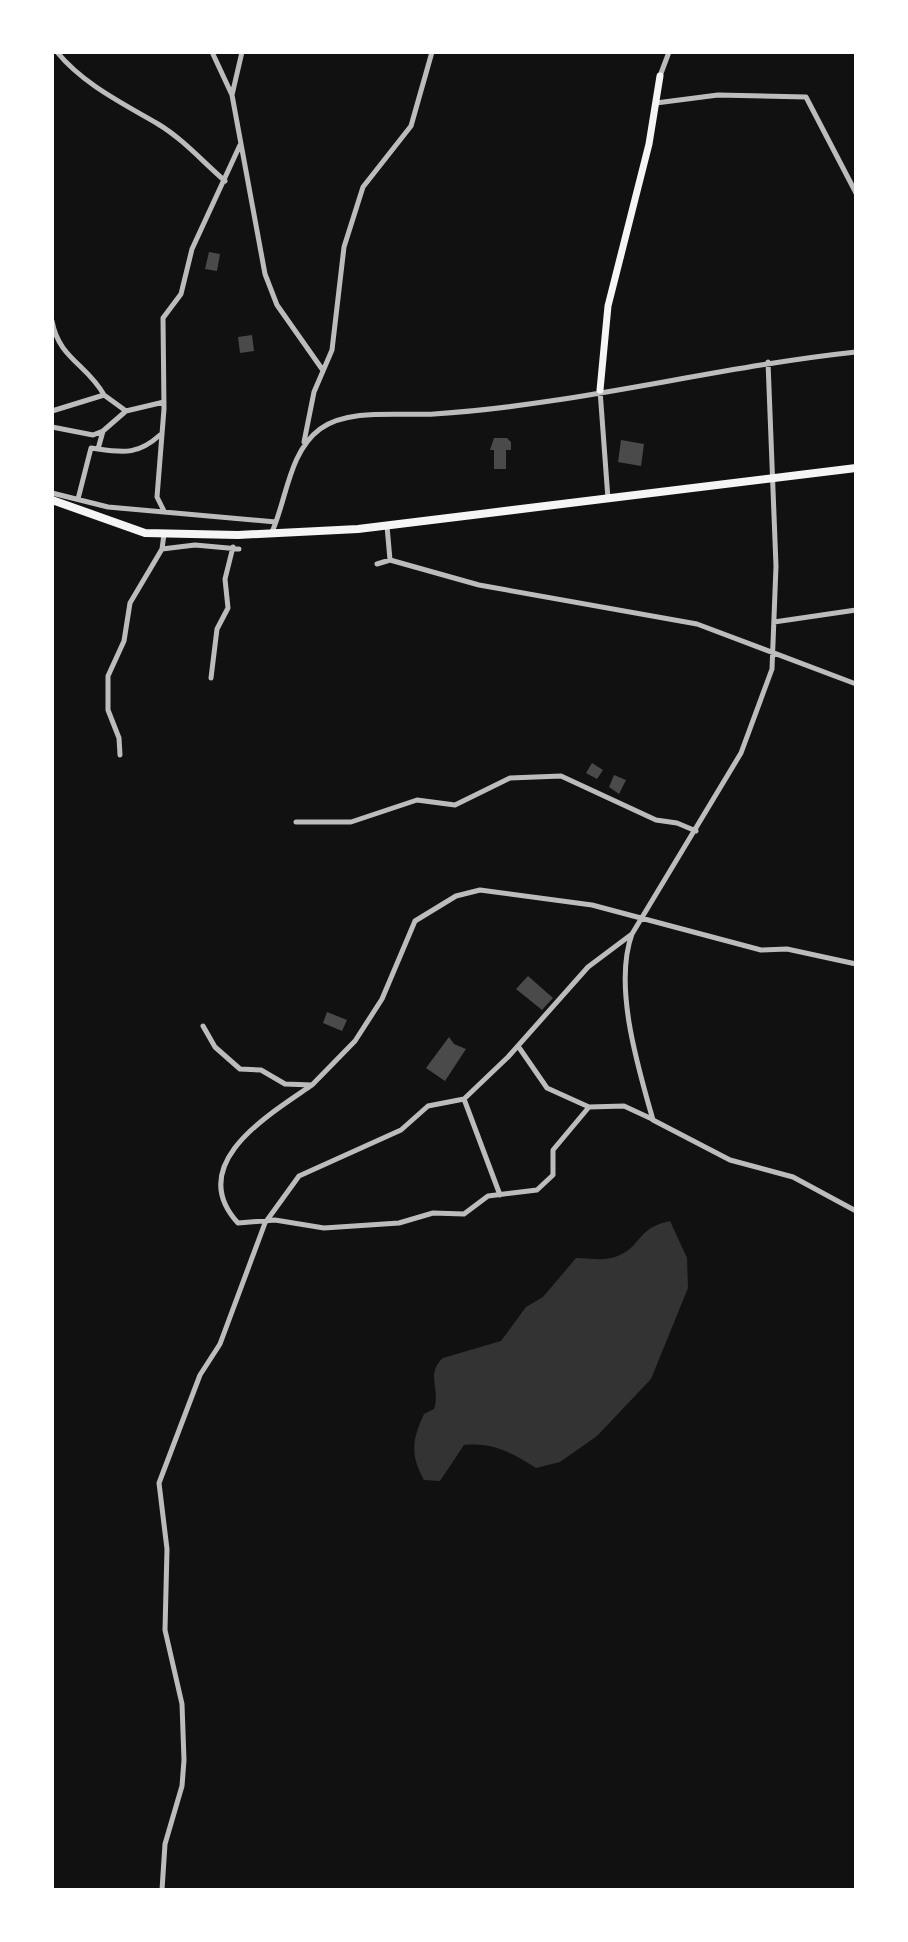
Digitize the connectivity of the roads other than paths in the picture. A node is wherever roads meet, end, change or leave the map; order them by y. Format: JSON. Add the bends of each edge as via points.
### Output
{"nodes":[{"id":1,"x":57,"y":52,"type":"edge"},
{"id":2,"x":212,"y":52,"type":"edge"},
{"id":3,"x":242,"y":52,"type":"edge"},
{"id":4,"x":432,"y":52,"type":"edge"},
{"id":5,"x":669,"y":52,"type":"edge"},
{"id":6,"x":660,"y":76,"type":"joint"},
{"id":7,"x":232,"y":95,"type":"junction"},
{"id":8,"x":656,"y":103,"type":"junction"},
{"id":9,"x":240,"y":145,"type":"junction"},
{"id":10,"x":225,"y":181,"type":"junction"},
{"id":11,"x":856,"y":193,"type":"edge"},
{"id":12,"x":52,"y":321,"type":"edge"},
{"id":13,"x":856,"y":352,"type":"edge"},
{"id":14,"x":768,"y":362,"type":"junction"},
{"id":15,"x":322,"y":369,"type":"junction"},
{"id":16,"x":600,"y":390,"type":"junction"},
{"id":17,"x":104,"y":395,"type":"junction"},
{"id":18,"x":164,"y":402,"type":"junction"},
{"id":19,"x":52,"y":411,"type":"edge"},
{"id":20,"x":126,"y":411,"type":"junction"},
{"id":21,"x":52,"y":427,"type":"edge"},
{"id":22,"x":103,"y":431,"type":"junction"},
{"id":23,"x":161,"y":434,"type":"junction"},
{"id":24,"x":304,"y":442,"type":"junction"},
{"id":25,"x":98,"y":449,"type":"junction"},
{"id":26,"x":856,"y":468,"type":"edge"},
{"id":27,"x":772,"y":480,"type":"junction"},
{"id":28,"x":52,"y":493,"type":"edge"},
{"id":29,"x":78,"y":499,"type":"junction"},
{"id":30,"x":608,"y":499,"type":"junction"},
{"id":31,"x":52,"y":500,"type":"edge"},
{"id":32,"x":164,"y":511,"type":"junction"},
{"id":33,"x":276,"y":522,"type":"junction"},
{"id":34,"x":387,"y":526,"type":"junction"},
{"id":35,"x":272,"y":532,"type":"junction"},
{"id":36,"x":164,"y":534,"type":"junction"},
{"id":37,"x":162,"y":549,"type":"junction"},
{"id":38,"x":390,"y":560,"type":"junction"},
{"id":39,"x":377,"y":564,"type":"dead end"},
{"id":40,"x":856,"y":610,"type":"edge"},
{"id":41,"x":774,"y":622,"type":"junction"},
{"id":42,"x":775,"y":652,"type":"junction"},
{"id":43,"x":211,"y":678,"type":"dead end"},
{"id":44,"x":856,"y":684,"type":"edge"},
{"id":45,"x":120,"y":755,"type":"dead end"},
{"id":46,"x":296,"y":822,"type":"dead end"},
{"id":47,"x":696,"y":831,"type":"junction"},
{"id":48,"x":641,"y":917,"type":"junction"},
{"id":49,"x":632,"y":934,"type":"junction"},
{"id":50,"x":856,"y":964,"type":"edge"},
{"id":51,"x":203,"y":1026,"type":"dead end"},
{"id":52,"x":518,"y":1046,"type":"junction"},
{"id":53,"x":312,"y":1085,"type":"junction"},
{"id":54,"x":464,"y":1099,"type":"junction"},
{"id":55,"x":589,"y":1107,"type":"junction"},
{"id":56,"x":653,"y":1120,"type":"junction"},
{"id":57,"x":500,"y":1195,"type":"junction"},
{"id":58,"x":856,"y":1211,"type":"edge"},
{"id":59,"x":265,"y":1223,"type":"junction"},
{"id":60,"x":162,"y":1890,"type":"edge"}],
"edges":[{"from":1,"to":10,"type":"street","via":[[114,100],[189,147]]},
{"from":2,"to":7,"type":"street"},
{"from":3,"to":7,"type":"street"},
{"from":4,"to":15,"type":"street","via":[[411,126],[363,187],[344,247],[332,350]]},
{"from":5,"to":6,"type":"street"},
{"from":6,"to":8,"type":"main road"},
{"from":7,"to":9,"type":"street"},
{"from":8,"to":11,"type":"street","via":[[718,95],[806,97]]},
{"from":8,"to":16,"type":"main road","via":[[608,306]]},
{"from":9,"to":10,"type":"street"},
{"from":9,"to":15,"type":"street","via":[[265,274],[277,305]]},
{"from":10,"to":18,"type":"street","via":[[192,249],[181,294],[163,318]]},
{"from":12,"to":17,"type":"street","via":[[60,348],[95,378]]},
{"from":13,"to":14,"type":"street"},
{"from":14,"to":16,"type":"street"},
{"from":14,"to":27,"type":"street"},
{"from":15,"to":24,"type":"street"},
{"from":16,"to":24,"type":"street","via":[[470,412],[346,418],[323,426]]},
{"from":16,"to":30,"type":"street"},
{"from":17,"to":19,"type":"street"},
{"from":17,"to":20,"type":"street"},
{"from":18,"to":20,"type":"street"},
{"from":18,"to":23,"type":"street"},
{"from":20,"to":22,"type":"street"},
{"from":21,"to":22,"type":"street","via":[[93,435]]},
{"from":22,"to":25,"type":"street"},
{"from":23,"to":25,"type":"street","via":[[143,450]]},
{"from":23,"to":32,"type":"street","via":[[157,497]]},
{"from":24,"to":33,"type":"street"},
{"from":25,"to":29,"type":"street","via":[[91,448]]},
{"from":26,"to":27,"type":"highway"},
{"from":27,"to":30,"type":"highway"},
{"from":27,"to":41,"type":"street"},
{"from":28,"to":29,"type":"street"},
{"from":29,"to":32,"type":"street"},
{"from":30,"to":34,"type":"highway"},
{"from":31,"to":36,"type":"highway","via":[[145,533]]},
{"from":32,"to":33,"type":"street"},
{"from":33,"to":35,"type":"street"},
{"from":34,"to":35,"type":"highway"},
{"from":34,"to":38,"type":"street"},
{"from":35,"to":36,"type":"highway"},
{"from":36,"to":37,"type":"street"},
{"from":37,"to":43,"type":"street","via":[[236,548],[225,579],[228,608],[217,629]]},
{"from":37,"to":45,"type":"street","via":[[134,593],[124,641],[108,676],[108,710]]},
{"from":38,"to":39,"type":"street"},
{"from":38,"to":42,"type":"street","via":[[479,585],[697,624]]},
{"from":40,"to":41,"type":"street"},
{"from":41,"to":42,"type":"street"},
{"from":42,"to":44,"type":"street"},
{"from":42,"to":47,"type":"street","via":[[741,753]]},
{"from":46,"to":47,"type":"street","via":[[351,822],[417,800],[455,805],[510,778],[561,776],[656,820]]},
{"from":47,"to":48,"type":"street"},
{"from":48,"to":49,"type":"street"},
{"from":48,"to":50,"type":"street","via":[[761,950],[787,949]]},
{"from":48,"to":53,"type":"street","via":[[529,894],[480,890],[456,896],[415,921],[382,999],[355,1041]]},
{"from":49,"to":52,"type":"street","via":[[588,967]]},
{"from":49,"to":56,"type":"street","via":[[625,953],[634,1056]]},
{"from":51,"to":53,"type":"street","via":[[215,1047],[240,1069],[261,1070],[285,1084]]},
{"from":52,"to":54,"type":"street"},
{"from":52,"to":55,"type":"street","via":[[547,1088]]},
{"from":53,"to":59,"type":"street","via":[[255,1122],[224,1160],[221,1182],[228,1212],[238,1223]]},
{"from":54,"to":57,"type":"street"},
{"from":54,"to":59,"type":"street","via":[[428,1106],[401,1130],[299,1176]]},
{"from":55,"to":56,"type":"street","via":[[624,1106]]},
{"from":55,"to":57,"type":"street","via":[[553,1150],[553,1175],[537,1190]]},
{"from":56,"to":58,"type":"street","via":[[730,1160],[793,1177]]},
{"from":57,"to":59,"type":"street","via":[[488,1196],[464,1214],[433,1213],[399,1223],[324,1228]]},
{"from":59,"to":60,"type":"street","via":[[220,1344],[200,1375],[159,1483],[167,1549],[165,1630],[182,1704],[184,1760],[165,1844]]}]}
